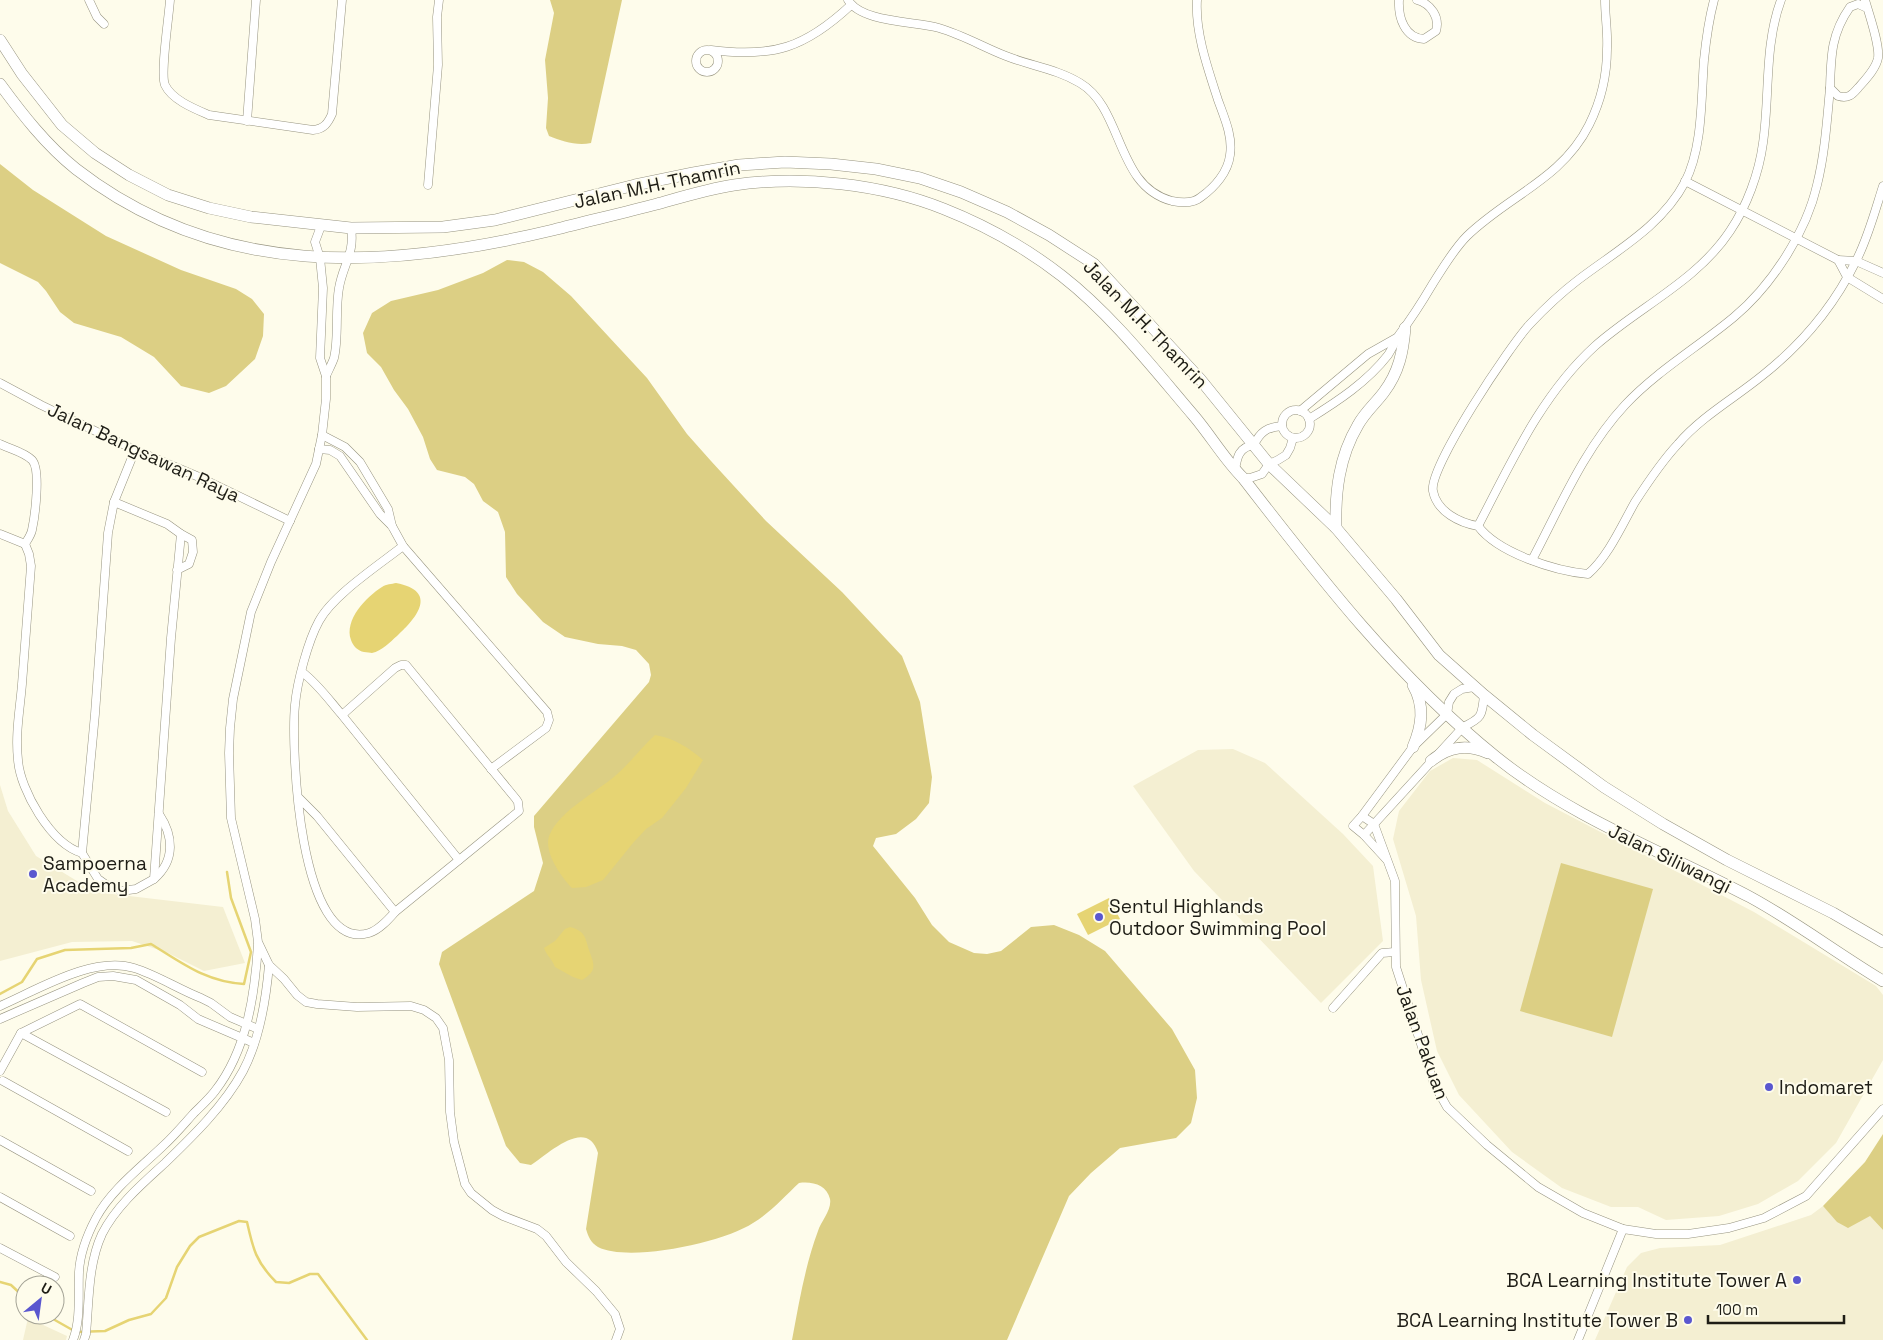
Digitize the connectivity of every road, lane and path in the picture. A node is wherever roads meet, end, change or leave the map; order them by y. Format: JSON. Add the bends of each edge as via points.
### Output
{"nodes":[{"id":1,"x":89,"y":0,"type":"edge"},
{"id":2,"x":170,"y":0,"type":"edge"},
{"id":3,"x":256,"y":0,"type":"edge"},
{"id":4,"x":342,"y":0,"type":"edge"},
{"id":5,"x":439,"y":0,"type":"edge"},
{"id":6,"x":1197,"y":0,"type":"edge"},
{"id":7,"x":1399,"y":0,"type":"edge"},
{"id":8,"x":1417,"y":0,"type":"edge"},
{"id":9,"x":1605,"y":0,"type":"edge"},
{"id":10,"x":1714,"y":0,"type":"edge"},
{"id":11,"x":1781,"y":0,"type":"edge"},
{"id":12,"x":849,"y":3,"type":"edge"},
{"id":13,"x":1866,"y":4,"type":"edge"},
{"id":14,"x":104,"y":24,"type":"dead end"},
{"id":15,"x":0,"y":40,"type":"edge"},
{"id":16,"x":711,"y":50,"type":"dead end"},
{"id":17,"x":0,"y":84,"type":"edge"},
{"id":18,"x":1830,"y":88,"type":"junction"},
{"id":19,"x":248,"y":121,"type":"junction"},
{"id":20,"x":1686,"y":181,"type":"junction"},
{"id":21,"x":428,"y":185,"type":"dead end"},
{"id":22,"x":1883,"y":186,"type":"edge"},
{"id":23,"x":1742,"y":210,"type":"junction"},
{"id":24,"x":321,"y":226,"type":"junction"},
{"id":25,"x":352,"y":228,"type":"junction"},
{"id":26,"x":1796,"y":238,"type":"junction"},
{"id":27,"x":320,"y":258,"type":"junction"},
{"id":28,"x":348,"y":258,"type":"junction"},
{"id":29,"x":1838,"y":260,"type":"junction"},
{"id":30,"x":1856,"y":261,"type":"junction"},
{"id":31,"x":1883,"y":273,"type":"edge"},
{"id":32,"x":1847,"y":277,"type":"junction"},
{"id":33,"x":1883,"y":299,"type":"edge"},
{"id":34,"x":1402,"y":332,"type":"junction"},
{"id":35,"x":326,"y":376,"type":"junction"},
{"id":36,"x":0,"y":383,"type":"edge"},
{"id":37,"x":1330,"y":386,"type":"junction"},
{"id":38,"x":1341,"y":399,"type":"junction"},
{"id":39,"x":1300,"y":410,"type":"junction"},
{"id":40,"x":1309,"y":419,"type":"junction"},
{"id":41,"x":1282,"y":426,"type":"junction"},
{"id":42,"x":322,"y":435,"type":"junction"},
{"id":43,"x":1293,"y":438,"type":"junction"},
{"id":44,"x":0,"y":444,"type":"edge"},
{"id":45,"x":1254,"y":445,"type":"junction"},
{"id":46,"x":319,"y":449,"type":"junction"},
{"id":47,"x":135,"y":450,"type":"junction"},
{"id":48,"x":1269,"y":464,"type":"junction"},
{"id":49,"x":1239,"y":474,"type":"junction"},
{"id":50,"x":368,"y":476,"type":"junction"},
{"id":51,"x":356,"y":481,"type":"junction"},
{"id":52,"x":114,"y":502,"type":"junction"},
{"id":53,"x":290,"y":521,"type":"junction"},
{"id":54,"x":392,"y":526,"type":"junction"},
{"id":55,"x":1478,"y":526,"type":"junction"},
{"id":56,"x":1336,"y":528,"type":"junction"},
{"id":57,"x":0,"y":534,"type":"edge"},
{"id":58,"x":180,"y":534,"type":"junction"},
{"id":59,"x":25,"y":544,"type":"junction"},
{"id":60,"x":403,"y":546,"type":"junction"},
{"id":61,"x":1532,"y":560,"type":"junction"},
{"id":62,"x":177,"y":570,"type":"junction"},
{"id":63,"x":302,"y":672,"type":"junction"},
{"id":64,"x":1404,"y":674,"type":"junction"},
{"id":65,"x":1474,"y":687,"type":"junction"},
{"id":66,"x":1484,"y":695,"type":"junction"},
{"id":67,"x":1447,"y":714,"type":"junction"},
{"id":68,"x":342,"y":715,"type":"junction"},
{"id":69,"x":1462,"y":727,"type":"junction"},
{"id":70,"x":1413,"y":748,"type":"junction"},
{"id":71,"x":1497,"y":757,"type":"junction"},
{"id":72,"x":1431,"y":761,"type":"junction"},
{"id":73,"x":491,"y":769,"type":"junction"},
{"id":74,"x":298,"y":798,"type":"junction"},
{"id":75,"x":159,"y":814,"type":"junction"},
{"id":76,"x":1362,"y":816,"type":"junction"},
{"id":77,"x":1374,"y":824,"type":"junction"},
{"id":78,"x":1364,"y":835,"type":"junction"},
{"id":79,"x":82,"y":854,"type":"junction"},
{"id":80,"x":459,"y":860,"type":"junction"},
{"id":81,"x":1389,"y":862,"type":"junction"},
{"id":82,"x":154,"y":878,"type":"junction"},
{"id":83,"x":395,"y":912,"type":"junction"},
{"id":84,"x":258,"y":942,"type":"junction"},
{"id":85,"x":1883,"y":942,"type":"edge"},
{"id":86,"x":1395,"y":952,"type":"junction"},
{"id":87,"x":269,"y":965,"type":"junction"},
{"id":88,"x":1881,"y":981,"type":"edge"},
{"id":89,"x":186,"y":993,"type":"junction"},
{"id":90,"x":180,"y":1005,"type":"junction"},
{"id":91,"x":0,"y":1006,"type":"edge"},
{"id":92,"x":1333,"y":1008,"type":"dead end"},
{"id":93,"x":230,"y":1017,"type":"junction"},
{"id":94,"x":0,"y":1019,"type":"edge"},
{"id":95,"x":246,"y":1025,"type":"junction"},
{"id":96,"x":223,"y":1028,"type":"junction"},
{"id":97,"x":258,"y":1029,"type":"junction"},
{"id":98,"x":21,"y":1033,"type":"junction"},
{"id":99,"x":243,"y":1037,"type":"junction"},
{"id":100,"x":254,"y":1043,"type":"junction"},
{"id":101,"x":0,"y":1071,"type":"edge"},
{"id":102,"x":202,"y":1072,"type":"dead end"},
{"id":103,"x":1,"y":1083,"type":"edge"},
{"id":104,"x":1883,"y":1109,"type":"edge"},
{"id":105,"x":166,"y":1112,"type":"dead end"},
{"id":106,"x":0,"y":1140,"type":"edge"},
{"id":107,"x":128,"y":1151,"type":"dead end"},
{"id":108,"x":91,"y":1190,"type":"dead end"},
{"id":109,"x":0,"y":1197,"type":"edge"},
{"id":110,"x":1623,"y":1229,"type":"junction"},
{"id":111,"x":70,"y":1236,"type":"dead end"},
{"id":112,"x":0,"y":1248,"type":"edge"},
{"id":113,"x":51,"y":1275,"type":"edge"},
{"id":114,"x":74,"y":1337,"type":"edge"},
{"id":115,"x":85,"y":1337,"type":"edge"},
{"id":116,"x":616,"y":1340,"type":"edge"},
{"id":117,"x":1578,"y":1340,"type":"edge"}],
"edges":[{"from":1,"to":14,"type":"street"},
{"from":2,"to":19,"type":"street","via":[[165,85],[173,95],[196,110]]},
{"from":3,"to":19,"type":"street"},
{"from":4,"to":19,"type":"street","via":[[332,114],[326,126],[307,130]]},
{"from":5,"to":21,"type":"street","via":[[438,65]]},
{"from":6,"to":12,"type":"street","via":[[1203,45],[1230,137],[1230,155],[1225,172],[1212,188],[1199,199],[1182,204],[1152,192],[1141,182],[1104,106],[1081,83],[1005,56],[958,34],[881,18]]},
{"from":7,"to":8,"type":"street","via":[[1400,17],[1408,33],[1424,39],[1436,31],[1438,21],[1428,6]]},
{"from":9,"to":34,"type":"street","via":[[1608,47],[1604,86],[1581,140],[1568,158],[1550,174],[1487,218],[1465,238]]},
{"from":10,"to":20,"type":"street","via":[[1704,58],[1695,152]]},
{"from":11,"to":23,"type":"street","via":[[1772,35],[1759,164]]},
{"from":12,"to":16,"type":"street","via":[[822,30],[786,48],[756,53]]},
{"from":13,"to":18,"type":"street","via":[[1850,7],[1835,35]]},
{"from":13,"to":18,"type":"street","via":[[1878,52],[1876,63],[1848,97],[1838,96]]},
{"from":15,"to":24,"type":"main road","name":"Jalan M.H. Thamrin","via":[[62,125],[95,153],[129,175],[168,195],[209,208],[252,218]]},
{"from":17,"to":27,"type":"main road","name":"Jalan M.H. Thamrin","via":[[25,117],[74,168],[150,216],[180,230],[246,249]]},
{"from":18,"to":26,"type":"street","via":[[1817,186]]},
{"from":20,"to":23,"type":"street"},
{"from":20,"to":55,"type":"street","via":[[1662,214],[1637,237],[1576,282],[1530,324],[1485,386],[1452,441],[1433,486],[1442,508],[1465,524]]},
{"from":22,"to":30,"type":"street"},
{"from":23,"to":26,"type":"street"},
{"from":23,"to":55,"type":"street","via":[[1730,231],[1704,262],[1596,346],[1564,379],[1535,418]]},
{"from":24,"to":25,"type":"main road","name":"Jalan M.H. Thamrin"},
{"from":24,"to":27,"type":"street","via":[[315,242]]},
{"from":25,"to":28,"type":"street","via":[[353,244]]},
{"from":25,"to":45,"type":"main road","name":"Jalan M.H. Thamrin","via":[[443,227],[495,220],[635,185],[739,165],[830,164],[920,178],[1007,212],[1094,264],[1200,379]]},
{"from":26,"to":29,"type":"street"},
{"from":26,"to":61,"type":"street","via":[[1767,283],[1735,316],[1645,386],[1608,425]]},
{"from":27,"to":28,"type":"main road","name":"Jalan M.H. Thamrin"},
{"from":27,"to":35,"type":"street","via":[[323,288],[320,358]]},
{"from":28,"to":35,"type":"street","via":[[338,289],[334,358]]},
{"from":28,"to":49,"type":"main road","name":"Jalan M.H. Thamrin","via":[[474,247],[734,185],[818,182],[912,198],[984,226],[1064,277],[1108,318],[1198,421]]},
{"from":29,"to":30,"type":"street"},
{"from":29,"to":32,"type":"street"},
{"from":30,"to":31,"type":"street"},
{"from":30,"to":32,"type":"street"},
{"from":32,"to":33,"type":"street"},
{"from":32,"to":61,"type":"street","via":[[1804,339],[1705,418],[1678,444],[1650,479],[1594,569],[1588,574],[1568,572]]},
{"from":34,"to":37,"type":"street","via":[[1368,354]]},
{"from":34,"to":38,"type":"street","via":[[1377,368]]},
{"from":34,"to":56,"type":"main road","via":[[1401,362],[1394,377],[1358,424],[1343,458],[1336,490]]},
{"from":35,"to":42,"type":"street"},
{"from":36,"to":47,"type":"street","name":"Jalan Bangsawan Raya"},
{"from":37,"to":38,"type":"street"},
{"from":37,"to":39,"type":"street"},
{"from":38,"to":40,"type":"street"},
{"from":39,"to":40,"type":"street"},
{"from":39,"to":41,"type":"street","via":[[1287,414]]},
{"from":40,"to":43,"type":"street","via":[[1308,432]]},
{"from":41,"to":43,"type":"street","via":[[1284,432]]},
{"from":41,"to":45,"type":"street","via":[[1263,430]]},
{"from":42,"to":46,"type":"street"},
{"from":42,"to":50,"type":"street","via":[[345,447]]},
{"from":43,"to":48,"type":"street","via":[[1286,454]]},
{"from":44,"to":59,"type":"street","via":[[28,457],[36,470],[34,517]]},
{"from":45,"to":48,"type":"main road","name":"Jalan M.H. Thamrin"},
{"from":45,"to":49,"type":"street","via":[[1241,450]]},
{"from":46,"to":51,"type":"street","via":[[330,450],[340,456]]},
{"from":46,"to":53,"type":"street","via":[[316,464]]},
{"from":47,"to":52,"type":"street"},
{"from":47,"to":53,"type":"street","name":"Jalan Bangsawan Raya"},
{"from":48,"to":49,"type":"street","via":[[1262,474],[1250,478]]},
{"from":48,"to":56,"type":"main road","name":"Jalan M.H. Thamrin"},
{"from":49,"to":64,"type":"main road","name":"Jalan M.H. Thamrin"},
{"from":50,"to":51,"type":"street"},
{"from":50,"to":54,"type":"street","via":[[388,509]]},
{"from":51,"to":54,"type":"street"},
{"from":52,"to":58,"type":"street","via":[[167,524]]},
{"from":52,"to":79,"type":"street","via":[[106,549]]},
{"from":53,"to":84,"type":"street","via":[[251,612],[230,728],[231,818]]},
{"from":54,"to":60,"type":"street"},
{"from":55,"to":61,"type":"street","via":[[1497,544]]},
{"from":56,"to":65,"type":"main road","name":"Jalan M.H. Thamrin","via":[[1439,655]]},
{"from":57,"to":59,"type":"street"},
{"from":58,"to":62,"type":"street"},
{"from":58,"to":62,"type":"street","via":[[192,540],[193,552],[189,564]]},
{"from":59,"to":79,"type":"street","via":[[31,566],[18,761],[26,789],[49,827],[69,848]]},
{"from":60,"to":63,"type":"street","via":[[324,612],[313,634]]},
{"from":60,"to":73,"type":"street","via":[[548,716],[546,728]]},
{"from":62,"to":75,"type":"street"},
{"from":63,"to":68,"type":"street"},
{"from":63,"to":74,"type":"street","via":[[295,703],[293,743]]},
{"from":64,"to":67,"type":"main road","name":"Jalan M.H. Thamrin"},
{"from":64,"to":70,"type":"main road","via":[[1420,701],[1421,725]]},
{"from":65,"to":66,"type":"main road"},
{"from":65,"to":67,"type":"street","via":[[1454,694]]},
{"from":66,"to":69,"type":"street","via":[[1478,720]]},
{"from":66,"to":85,"type":"main road","name":"Jalan Siliwangi","via":[[1604,787],[1663,824]]},
{"from":67,"to":69,"type":"main road"},
{"from":67,"to":70,"type":"street"},
{"from":68,"to":73,"type":"street","via":[[396,668],[406,665]]},
{"from":68,"to":80,"type":"street"},
{"from":69,"to":71,"type":"main road","name":"Jalan Siliwangi"},
{"from":69,"to":72,"type":"street"},
{"from":70,"to":76,"type":"street"},
{"from":71,"to":72,"type":"main road","via":[[1479,749],[1458,747],[1439,754]]},
{"from":71,"to":88,"type":"main road","name":"Jalan Siliwangi","via":[[1570,807],[1752,898]]},
{"from":72,"to":77,"type":"street"},
{"from":73,"to":80,"type":"street","via":[[518,802],[518,811]]},
{"from":74,"to":83,"type":"street","via":[[317,816]]},
{"from":74,"to":83,"type":"street","via":[[309,866],[334,923],[347,932],[369,933]]},
{"from":75,"to":82,"type":"street"},
{"from":75,"to":82,"type":"street","via":[[168,831],[170,852],[163,869]]},
{"from":76,"to":77,"type":"street"},
{"from":76,"to":78,"type":"street","via":[[1353,826]]},
{"from":77,"to":78,"type":"street"},
{"from":77,"to":81,"type":"street","name":"Jalan Pakuan"},
{"from":78,"to":81,"type":"street"},
{"from":79,"to":82,"type":"street","via":[[98,879],[121,890],[136,889]]},
{"from":80,"to":83,"type":"street"},
{"from":81,"to":86,"type":"street","name":"Jalan Pakuan","via":[[1395,881]]},
{"from":84,"to":87,"type":"street"},
{"from":84,"to":95,"type":"street","via":[[256,985]]},
{"from":86,"to":92,"type":"street","via":[[1382,954]]},
{"from":86,"to":110,"type":"street","name":"Jalan Pakuan","via":[[1396,967],[1434,1084],[1447,1107],[1487,1146],[1538,1187],[1583,1213]]},
{"from":87,"to":97,"type":"street"},
{"from":87,"to":116,"type":"street","via":[[306,1002],[351,1007],[411,1006],[436,1018],[443,1028],[449,1060],[450,1112],[465,1184],[492,1210],[546,1236],[615,1314],[620,1329]]},
{"from":89,"to":90,"type":"street"},
{"from":89,"to":91,"type":"street","via":[[135,968],[100,966],[83,970]]},
{"from":89,"to":93,"type":"street","via":[[210,1003]]},
{"from":90,"to":94,"type":"street","via":[[136,980],[113,976],[83,983]]},
{"from":90,"to":96,"type":"street","via":[[198,1019]]},
{"from":93,"to":95,"type":"street"},
{"from":93,"to":96,"type":"street"},
{"from":95,"to":97,"type":"street"},
{"from":95,"to":99,"type":"street"},
{"from":96,"to":99,"type":"street"},
{"from":97,"to":100,"type":"street"},
{"from":98,"to":101,"type":"street"},
{"from":98,"to":102,"type":"street","via":[[80,1004]]},
{"from":98,"to":105,"type":"street"},
{"from":99,"to":100,"type":"street"},
{"from":99,"to":114,"type":"street","via":[[216,1091],[109,1199],[96,1217],[81,1252]]},
{"from":100,"to":115,"type":"street","via":[[244,1070],[230,1092],[136,1190],[103,1232],[94,1256]]},
{"from":101,"to":103,"type":"street","via":[[3,1076]]},
{"from":103,"to":107,"type":"street"},
{"from":104,"to":110,"type":"street","name":"Jalan Pakuan","via":[[1806,1196],[1764,1218],[1729,1228],[1688,1234]]},
{"from":106,"to":108,"type":"street"},
{"from":109,"to":111,"type":"street"},
{"from":110,"to":117,"type":"street"},
{"from":112,"to":113,"type":"street"}]}
